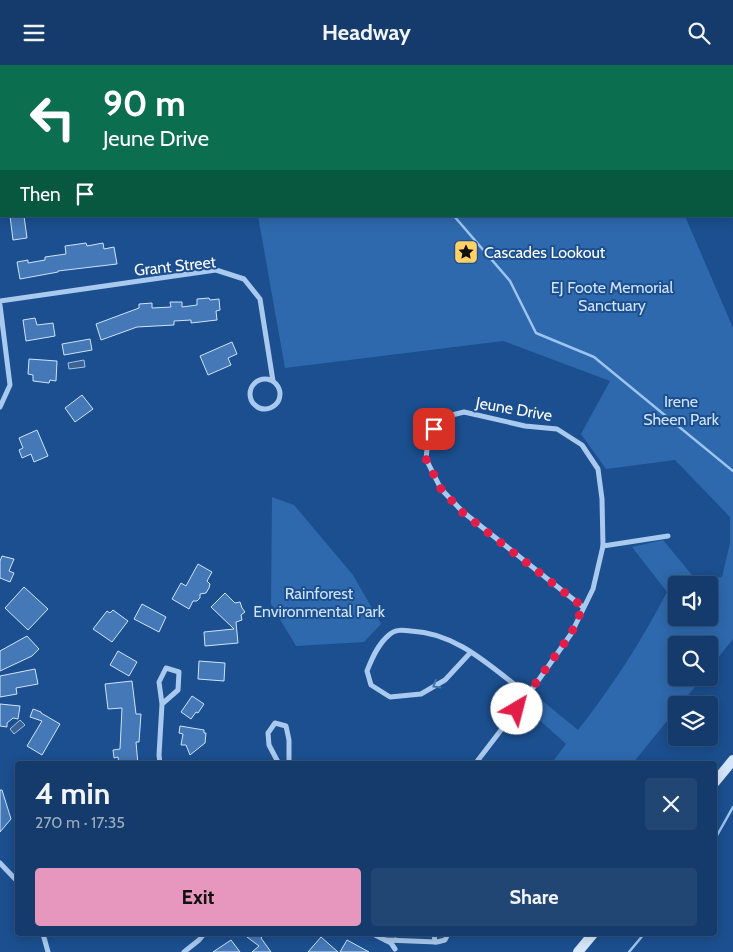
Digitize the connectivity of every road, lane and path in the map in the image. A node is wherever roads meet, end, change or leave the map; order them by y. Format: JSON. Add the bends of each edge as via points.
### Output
{"nodes":[{"id":1,"x":0,"y":301,"type":"edge"},
{"id":2,"x":0,"y":305,"type":"edge"},
{"id":3,"x":1,"y":320,"type":"edge"},
{"id":4,"x":273,"y":381,"type":"junction"},
{"id":5,"x":1,"y":407,"type":"edge"},
{"id":6,"x":668,"y":536,"type":"dead end"},
{"id":7,"x":603,"y":546,"type":"junction"},
{"id":8,"x":583,"y":607,"type":"junction"},
{"id":9,"x":471,"y":652,"type":"junction"},
{"id":10,"x":528,"y":695,"type":"junction"},
{"id":11,"x":162,"y":704,"type":"junction"},
{"id":12,"x":733,"y":760,"type":"edge"},
{"id":13,"x":159,"y":761,"type":"edge"},
{"id":14,"x":276,"y":761,"type":"edge"},
{"id":15,"x":289,"y":761,"type":"edge"},
{"id":16,"x":477,"y":761,"type":"edge"},
{"id":17,"x":717,"y":780,"type":"edge"},
{"id":18,"x":0,"y":863,"type":"edge"},
{"id":19,"x":15,"y":879,"type":"edge"},
{"id":20,"x":44,"y":936,"type":"edge"},
{"id":21,"x":203,"y":936,"type":"edge"},
{"id":22,"x":378,"y":936,"type":"edge"},
{"id":23,"x":396,"y":936,"type":"edge"},
{"id":24,"x":434,"y":936,"type":"edge"},
{"id":25,"x":447,"y":936,"type":"edge"},
{"id":26,"x":591,"y":936,"type":"edge"},
{"id":27,"x":386,"y":940,"type":"junction"},
{"id":28,"x":435,"y":942,"type":"junction"},
{"id":29,"x":395,"y":950,"type":"edge"},
{"id":30,"x":48,"y":952,"type":"edge"},
{"id":31,"x":184,"y":952,"type":"edge"},
{"id":32,"x":578,"y":952,"type":"edge"}],
"edges":[{"from":1,"to":4,"type":"street","name":"Grant Street","via":[[216,270],[244,279],[260,299]]},
{"from":2,"to":3,"type":"street"},
{"from":3,"to":5,"type":"street","via":[[10,385]]},
{"from":4,"to":4,"type":"street","name":"Grant Street","via":[[279,387],[279,400],[267,409],[257,407],[250,398],[251,388],[258,380]]},
{"from":6,"to":7,"type":"street"},
{"from":7,"to":8,"type":"street","name":"Jeune Drive","via":[[593,589]]},
{"from":7,"to":8,"type":"street","name":"Jeune Drive","via":[[598,469],[582,445],[557,429],[525,426],[464,412],[440,418],[428,440],[426,459],[441,489],[463,513]]},
{"from":8,"to":10,"type":"street","name":"Jeune Drive","via":[[571,634]]},
{"from":9,"to":9,"type":"street","one_way":true,"via":[[445,680],[421,694],[390,697],[371,685],[367,671],[373,654],[388,635],[398,630],[421,631],[456,642]]},
{"from":9,"to":10,"type":"street"},
{"from":10,"to":16,"type":"street","name":"Jeune Drive"},
{"from":11,"to":11,"type":"street","via":[[178,690],[179,672],[166,668],[159,683]]},
{"from":11,"to":13,"type":"street"},
{"from":12,"to":17,"type":"street"},
{"from":14,"to":15,"type":"street","via":[[268,745],[268,733],[275,723],[286,726],[290,740]]},
{"from":18,"to":19,"type":"street"},
{"from":20,"to":30,"type":"street"},
{"from":21,"to":31,"type":"street"},
{"from":22,"to":27,"type":"street"},
{"from":23,"to":27,"type":"street"},
{"from":23,"to":28,"type":"street"},
{"from":23,"to":29,"type":"street"},
{"from":24,"to":28,"type":"street"},
{"from":25,"to":28,"type":"street"},
{"from":26,"to":32,"type":"street"},
{"from":27,"to":29,"type":"street"}]}
